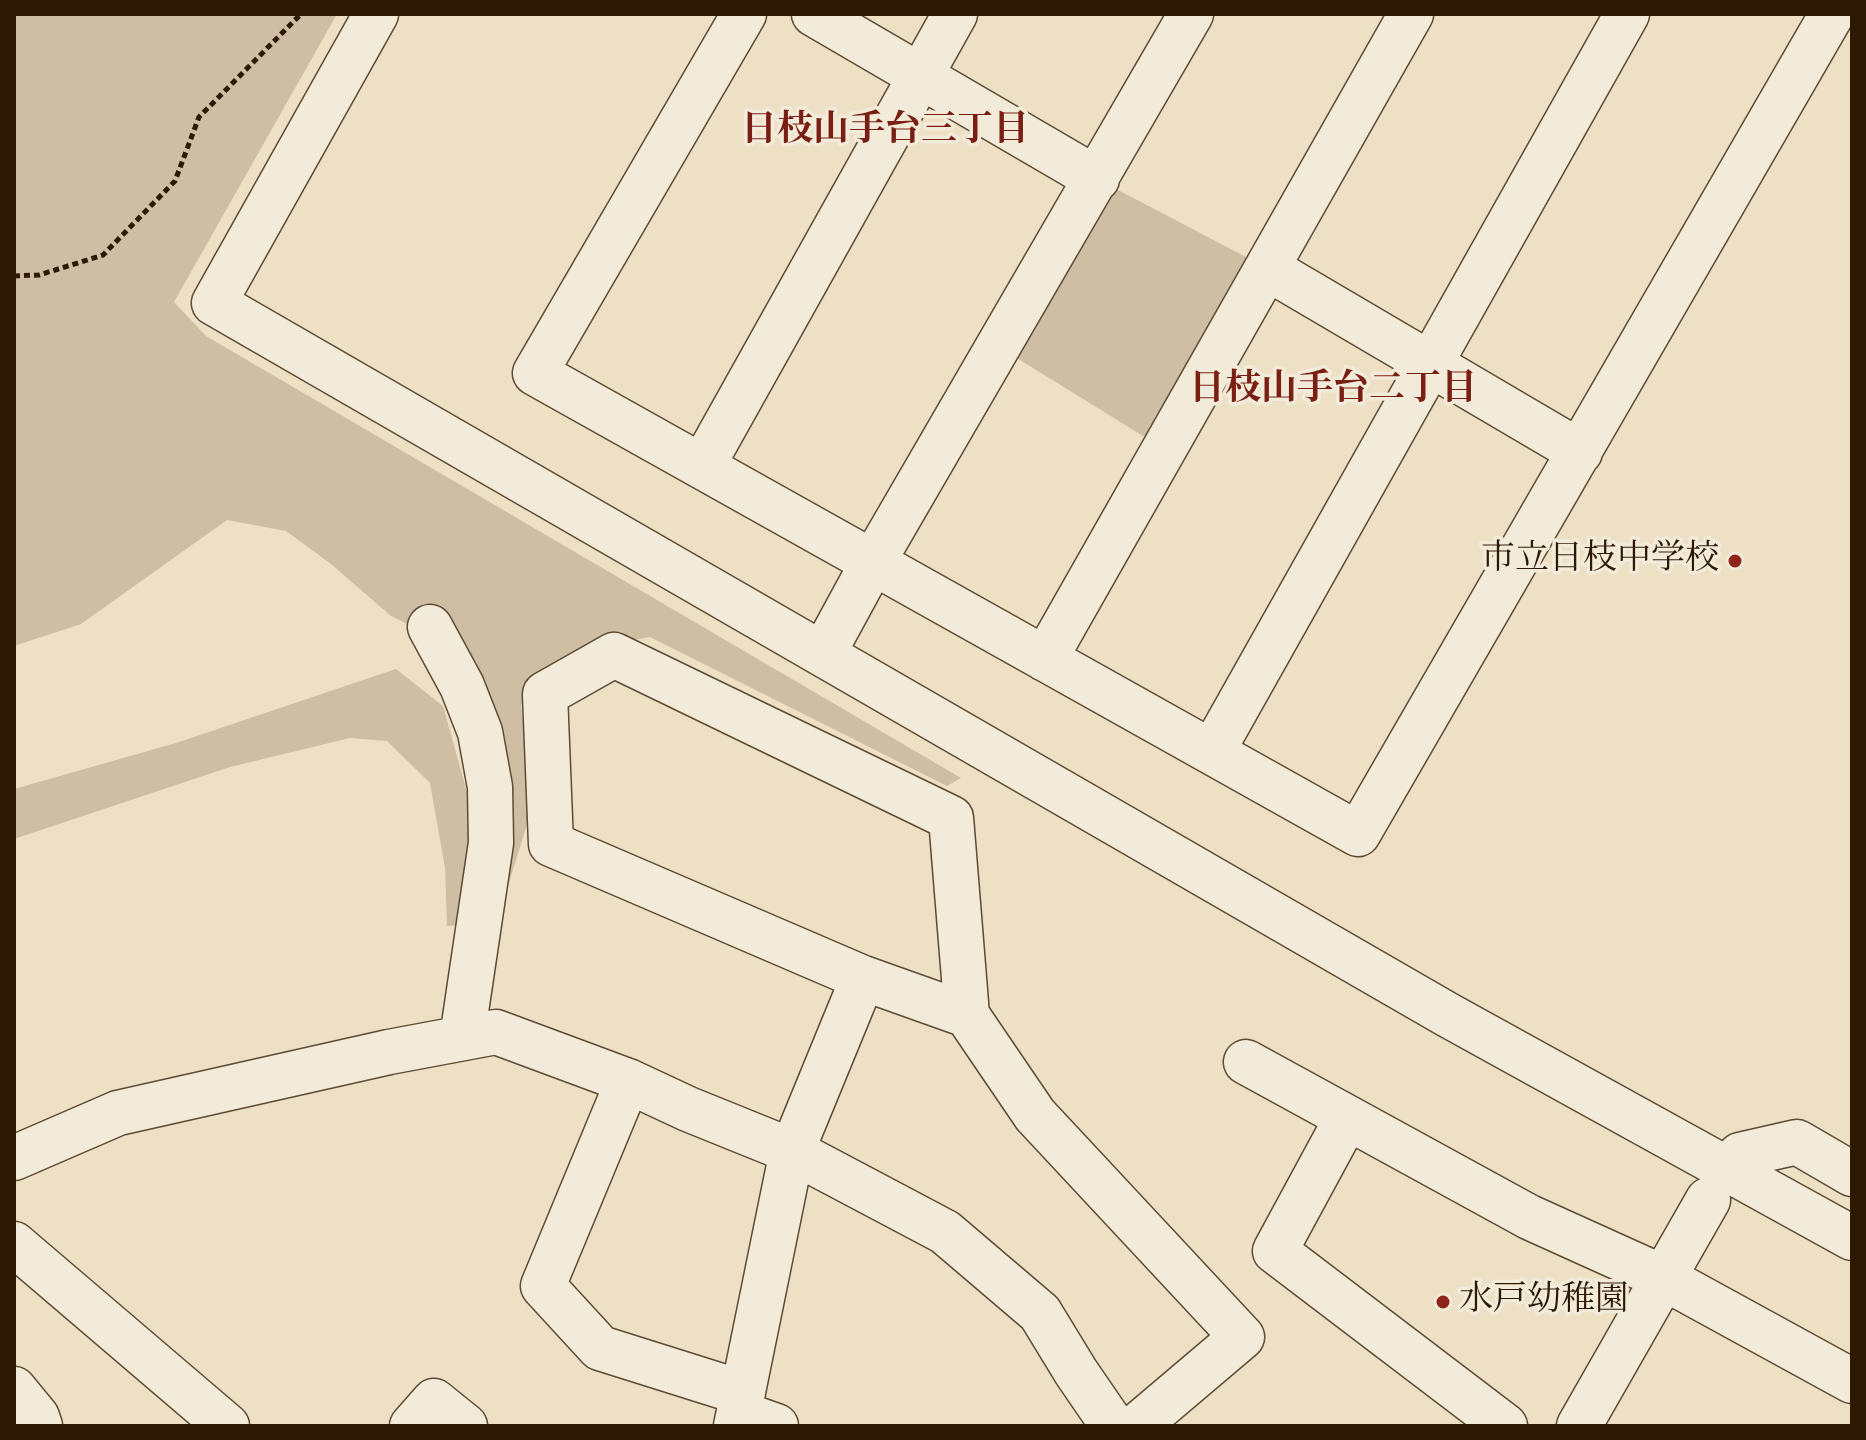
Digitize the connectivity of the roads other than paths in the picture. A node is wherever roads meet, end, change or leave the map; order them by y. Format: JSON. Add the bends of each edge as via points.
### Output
{"nodes":[{"id":1,"x":376,"y":14,"type":"edge"},
{"id":2,"x":744,"y":14,"type":"edge"},
{"id":3,"x":814,"y":14,"type":"edge"},
{"id":4,"x":955,"y":14,"type":"edge"},
{"id":5,"x":1191,"y":14,"type":"edge"},
{"id":6,"x":1411,"y":14,"type":"edge"},
{"id":7,"x":1627,"y":14,"type":"edge"},
{"id":8,"x":1832,"y":14,"type":"edge"},
{"id":9,"x":920,"y":76,"type":"junction"},
{"id":10,"x":1097,"y":179,"type":"junction"},
{"id":11,"x":1267,"y":268,"type":"junction"},
{"id":12,"x":1430,"y":364,"type":"junction"},
{"id":13,"x":1580,"y":452,"type":"junction"},
{"id":14,"x":703,"y":465,"type":"junction"},
{"id":15,"x":873,"y":562,"type":"junction"},
{"id":16,"x":430,"y":627,"type":"dead end"},
{"id":17,"x":823,"y":654,"type":"junction"},
{"id":18,"x":1045,"y":659,"type":"junction"},
{"id":19,"x":1212,"y":752,"type":"junction"},
{"id":20,"x":863,"y":978,"type":"junction"},
{"id":21,"x":967,"y":1015,"type":"junction"},
{"id":22,"x":462,"y":1038,"type":"junction"},
{"id":23,"x":1246,"y":1062,"type":"dead end"},
{"id":24,"x":628,"y":1081,"type":"junction"},
{"id":25,"x":1347,"y":1118,"type":"junction"},
{"id":26,"x":792,"y":1151,"type":"junction"},
{"id":27,"x":1740,"y":1155,"type":"dead end"},
{"id":28,"x":14,"y":1158,"type":"edge"},
{"id":29,"x":1852,"y":1174,"type":"edge"},
{"id":30,"x":1708,"y":1200,"type":"dead end"},
{"id":31,"x":1852,"y":1238,"type":"edge"},
{"id":32,"x":14,"y":1244,"type":"edge"},
{"id":33,"x":1664,"y":1278,"type":"junction"},
{"id":34,"x":1852,"y":1381,"type":"edge"},
{"id":35,"x":14,"y":1389,"type":"edge"},
{"id":36,"x":748,"y":1414,"type":"edge"},
{"id":37,"x":40,"y":1426,"type":"edge"},
{"id":38,"x":227,"y":1426,"type":"edge"},
{"id":39,"x":412,"y":1426,"type":"edge"},
{"id":40,"x":465,"y":1426,"type":"edge"},
{"id":41,"x":1113,"y":1426,"type":"edge"},
{"id":42,"x":1137,"y":1426,"type":"edge"},
{"id":43,"x":1505,"y":1426,"type":"edge"},
{"id":44,"x":1579,"y":1426,"type":"edge"}],
"edges":[{"from":1,"to":17,"type":"street","via":[[214,303]]},
{"from":2,"to":14,"type":"street","via":[[535,373]]},
{"from":3,"to":9,"type":"street"},
{"from":4,"to":9,"type":"street"},
{"from":5,"to":10,"type":"street"},
{"from":6,"to":11,"type":"street"},
{"from":7,"to":12,"type":"street"},
{"from":8,"to":13,"type":"street"},
{"from":9,"to":10,"type":"street"},
{"from":9,"to":14,"type":"street"},
{"from":10,"to":15,"type":"street"},
{"from":11,"to":12,"type":"street"},
{"from":11,"to":18,"type":"street"},
{"from":12,"to":13,"type":"street"},
{"from":12,"to":19,"type":"street"},
{"from":13,"to":19,"type":"street","via":[[1358,834]]},
{"from":14,"to":15,"type":"street"},
{"from":15,"to":17,"type":"street"},
{"from":15,"to":18,"type":"street"},
{"from":16,"to":22,"type":"street","via":[[480,732],[490,787],[491,843]]},
{"from":17,"to":31,"type":"street","via":[[1448,1015]]},
{"from":18,"to":19,"type":"street"},
{"from":20,"to":21,"type":"street"},
{"from":20,"to":21,"type":"street","via":[[551,844],[545,694],[614,655],[951,818]]},
{"from":20,"to":26,"type":"street"},
{"from":21,"to":42,"type":"street","via":[[1035,1115],[1242,1337]]},
{"from":22,"to":24,"type":"street","via":[[496,1032]]},
{"from":22,"to":28,"type":"street","via":[[118,1113]]},
{"from":23,"to":25,"type":"street"},
{"from":24,"to":26,"type":"street"},
{"from":24,"to":36,"type":"street","via":[[543,1286],[600,1348]]},
{"from":25,"to":33,"type":"street","via":[[1529,1217]]},
{"from":25,"to":43,"type":"street","via":[[1275,1251]]},
{"from":26,"to":36,"type":"street"},
{"from":26,"to":41,"type":"street","via":[[945,1232],[1040,1313]]},
{"from":27,"to":29,"type":"street","via":[[1797,1142]]},
{"from":30,"to":33,"type":"street"},
{"from":32,"to":38,"type":"street"},
{"from":33,"to":34,"type":"street"},
{"from":33,"to":44,"type":"street"},
{"from":35,"to":37,"type":"street"},
{"from":39,"to":40,"type":"street","via":[[434,1401]]}]}
